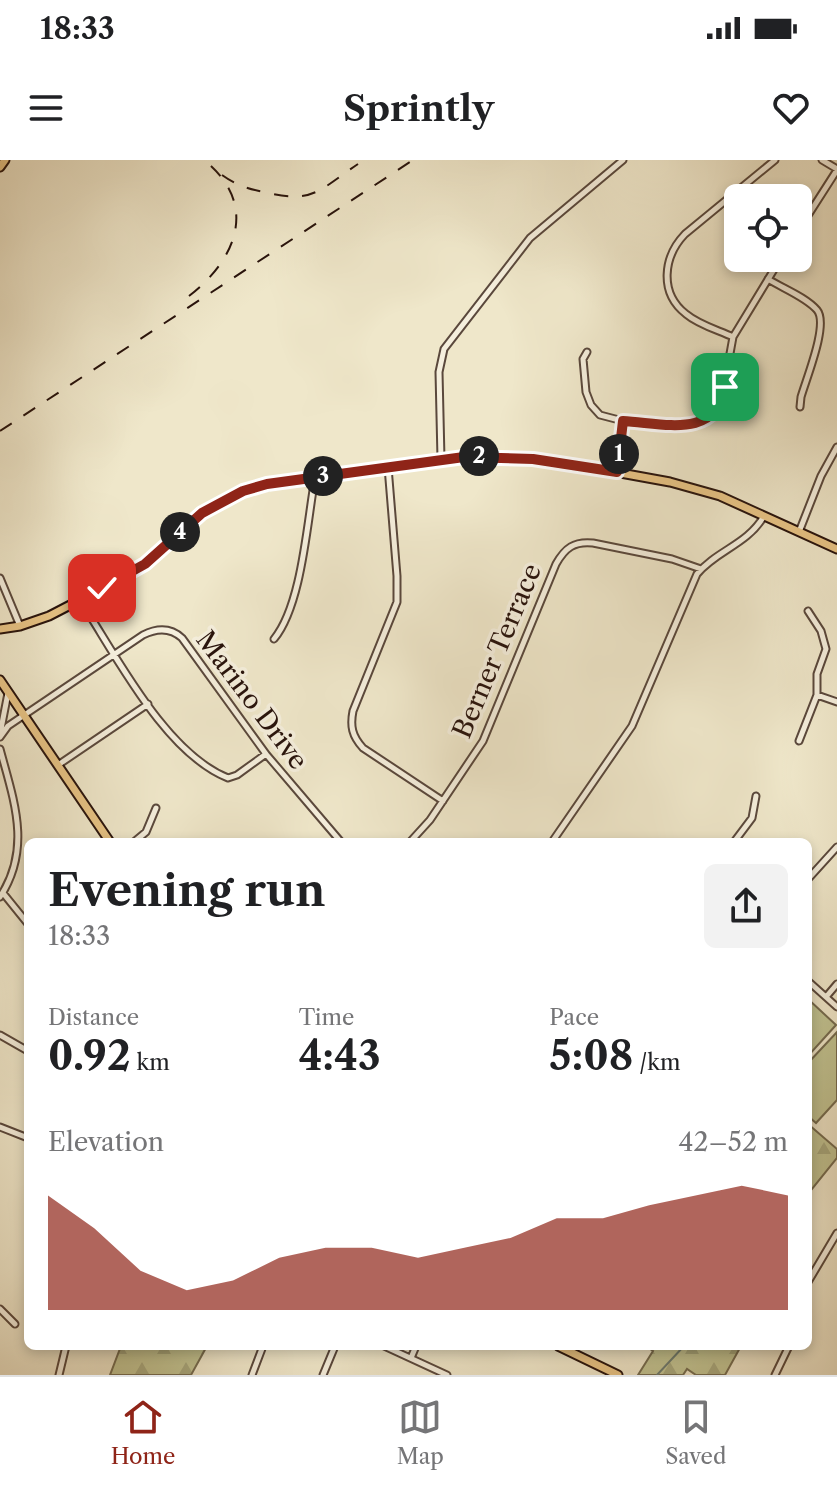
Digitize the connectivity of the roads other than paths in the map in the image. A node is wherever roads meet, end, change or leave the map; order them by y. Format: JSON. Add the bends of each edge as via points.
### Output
{"nodes":[{"id":1,"x":5,"y":160,"type":"edge"},
{"id":2,"x":623,"y":160,"type":"edge"},
{"id":3,"x":775,"y":160,"type":"edge"},
{"id":4,"x":822,"y":160,"type":"edge"},
{"id":5,"x":0,"y":167,"type":"edge"},
{"id":6,"x":837,"y":170,"type":"edge"},
{"id":7,"x":812,"y":209,"type":"edge"},
{"id":8,"x":772,"y":272,"type":"edge"},
{"id":9,"x":768,"y":279,"type":"junction"},
{"id":10,"x":733,"y":337,"type":"junction"},
{"id":11,"x":587,"y":352,"type":"dead end"},
{"id":12,"x":800,"y":407,"type":"dead end"},
{"id":13,"x":623,"y":421,"type":"junction"},
{"id":14,"x":837,"y":447,"type":"edge"},
{"id":15,"x":441,"y":459,"type":"junction"},
{"id":16,"x":388,"y":467,"type":"junction"},
{"id":17,"x":617,"y":472,"type":"junction"},
{"id":18,"x":316,"y":477,"type":"junction"},
{"id":19,"x":764,"y":516,"type":"junction"},
{"id":20,"x":799,"y":532,"type":"junction"},
{"id":21,"x":837,"y":549,"type":"edge"},
{"id":22,"x":701,"y":569,"type":"junction"},
{"id":23,"x":0,"y":578,"type":"edge"},
{"id":24,"x":80,"y":600,"type":"junction"},
{"id":25,"x":808,"y":611,"type":"dead end"},
{"id":26,"x":20,"y":626,"type":"junction"},
{"id":27,"x":0,"y":629,"type":"edge"},
{"id":28,"x":274,"y":639,"type":"dead end"},
{"id":29,"x":116,"y":654,"type":"junction"},
{"id":30,"x":0,"y":680,"type":"edge"},
{"id":31,"x":8,"y":692,"type":"junction"},
{"id":32,"x":817,"y":695,"type":"junction"},
{"id":33,"x":837,"y":702,"type":"edge"},
{"id":34,"x":148,"y":704,"type":"junction"},
{"id":35,"x":24,"y":715,"type":"junction"},
{"id":36,"x":0,"y":736,"type":"edge"},
{"id":37,"x":799,"y":741,"type":"dead end"},
{"id":38,"x":0,"y":749,"type":"edge"},
{"id":39,"x":266,"y":754,"type":"junction"},
{"id":40,"x":58,"y":765,"type":"junction"},
{"id":41,"x":756,"y":796,"type":"dead end"},
{"id":42,"x":443,"y":801,"type":"junction"},
{"id":43,"x":156,"y":808,"type":"dead end"},
{"id":44,"x":107,"y":838,"type":"edge"},
{"id":45,"x":139,"y":838,"type":"edge"},
{"id":46,"x":337,"y":838,"type":"edge"},
{"id":47,"x":413,"y":838,"type":"edge"},
{"id":48,"x":555,"y":838,"type":"edge"},
{"id":49,"x":737,"y":838,"type":"edge"},
{"id":50,"x":837,"y":847,"type":"edge"},
{"id":51,"x":812,"y":875,"type":"edge"},
{"id":52,"x":2,"y":895,"type":"edge"},
{"id":53,"x":24,"y":920,"type":"edge"},
{"id":54,"x":837,"y":984,"type":"edge"},
{"id":55,"x":812,"y":985,"type":"edge"},
{"id":56,"x":826,"y":997,"type":"junction"},
{"id":57,"x":837,"y":1007,"type":"edge"},
{"id":58,"x":0,"y":1035,"type":"edge"},
{"id":59,"x":24,"y":1049,"type":"edge"},
{"id":60,"x":0,"y":1127,"type":"edge"},
{"id":61,"x":24,"y":1136,"type":"edge"},
{"id":62,"x":837,"y":1233,"type":"edge"},
{"id":63,"x":812,"y":1275,"type":"edge"},
{"id":64,"x":0,"y":1309,"type":"edge"},
{"id":65,"x":15,"y":1324,"type":"dead end"},
{"id":66,"x":65,"y":1350,"type":"edge"},
{"id":67,"x":261,"y":1350,"type":"edge"},
{"id":68,"x":333,"y":1350,"type":"edge"},
{"id":69,"x":393,"y":1350,"type":"edge"},
{"id":70,"x":414,"y":1350,"type":"edge"},
{"id":71,"x":566,"y":1350,"type":"edge"},
{"id":72,"x":787,"y":1350,"type":"edge"},
{"id":73,"x":411,"y":1358,"type":"junction"},
{"id":74,"x":59,"y":1375,"type":"edge"},
{"id":75,"x":252,"y":1375,"type":"edge"},
{"id":76,"x":323,"y":1375,"type":"edge"},
{"id":77,"x":447,"y":1375,"type":"edge"},
{"id":78,"x":618,"y":1375,"type":"edge"},
{"id":79,"x":775,"y":1375,"type":"edge"}],
"edges":[{"from":1,"to":5,"type":"main road"},
{"from":2,"to":15,"type":"street","via":[[530,238],[444,349],[439,372]]},
{"from":3,"to":10,"type":"street","via":[[685,234],[668,262],[669,289],[681,310]]},
{"from":4,"to":6,"type":"street"},
{"from":6,"to":7,"type":"street"},
{"from":8,"to":9,"type":"street"},
{"from":9,"to":10,"type":"street"},
{"from":9,"to":12,"type":"street","via":[[814,307],[821,317]]},
{"from":10,"to":13,"type":"street","via":[[724,395],[710,418],[691,425]]},
{"from":11,"to":13,"type":"street","via":[[584,385],[591,405],[605,418]]},
{"from":13,"to":17,"type":"street"},
{"from":14,"to":20,"type":"street"},
{"from":15,"to":16,"type":"main road"},
{"from":15,"to":17,"type":"main road","via":[[519,458]]},
{"from":16,"to":18,"type":"main road"},
{"from":16,"to":42,"type":"street","via":[[397,596],[353,711],[352,731],[363,748]]},
{"from":17,"to":19,"type":"main road","via":[[704,491]]},
{"from":18,"to":24,"type":"main road","via":[[251,488],[223,501],[145,564]]},
{"from":18,"to":28,"type":"street","via":[[293,604]]},
{"from":19,"to":20,"type":"main road"},
{"from":19,"to":22,"type":"street","via":[[746,539]]},
{"from":20,"to":21,"type":"main road"},
{"from":22,"to":42,"type":"street","name":"Berner Terrace","via":[[593,543],[568,548],[556,564],[483,741]]},
{"from":22,"to":48,"type":"street","via":[[632,726]]},
{"from":23,"to":26,"type":"street"},
{"from":24,"to":26,"type":"main road"},
{"from":24,"to":29,"type":"street"},
{"from":25,"to":32,"type":"street","via":[[826,644]]},
{"from":26,"to":27,"type":"main road"},
{"from":29,"to":34,"type":"street"},
{"from":29,"to":35,"type":"street","name":"Marino Drive"},
{"from":29,"to":39,"type":"street","name":"Marino Drive","via":[[153,631],[177,633]]},
{"from":30,"to":31,"type":"main road"},
{"from":31,"to":35,"type":"main road"},
{"from":31,"to":36,"type":"street"},
{"from":32,"to":33,"type":"street"},
{"from":32,"to":37,"type":"street"},
{"from":34,"to":39,"type":"street","via":[[173,740],[225,777],[237,775]]},
{"from":34,"to":40,"type":"street"},
{"from":35,"to":36,"type":"street","name":"Marino Drive"},
{"from":35,"to":40,"type":"main road"},
{"from":38,"to":52,"type":"street","via":[[17,808],[19,839],[15,868]]},
{"from":39,"to":46,"type":"street","name":"Marino Drive"},
{"from":40,"to":44,"type":"main road"},
{"from":41,"to":49,"type":"street","via":[[752,818]]},
{"from":42,"to":47,"type":"street","name":"Berner Terrace"},
{"from":43,"to":45,"type":"street"},
{"from":50,"to":51,"type":"street"},
{"from":52,"to":53,"type":"street"},
{"from":54,"to":56,"type":"street"},
{"from":55,"to":56,"type":"street"},
{"from":56,"to":57,"type":"street"},
{"from":58,"to":59,"type":"street"},
{"from":60,"to":61,"type":"street"},
{"from":62,"to":63,"type":"street"},
{"from":64,"to":65,"type":"street"},
{"from":66,"to":74,"type":"street"},
{"from":67,"to":75,"type":"street"},
{"from":68,"to":76,"type":"street"},
{"from":69,"to":73,"type":"street"},
{"from":70,"to":73,"type":"street"},
{"from":71,"to":78,"type":"main road"},
{"from":72,"to":79,"type":"street"},
{"from":73,"to":77,"type":"street"}]}
